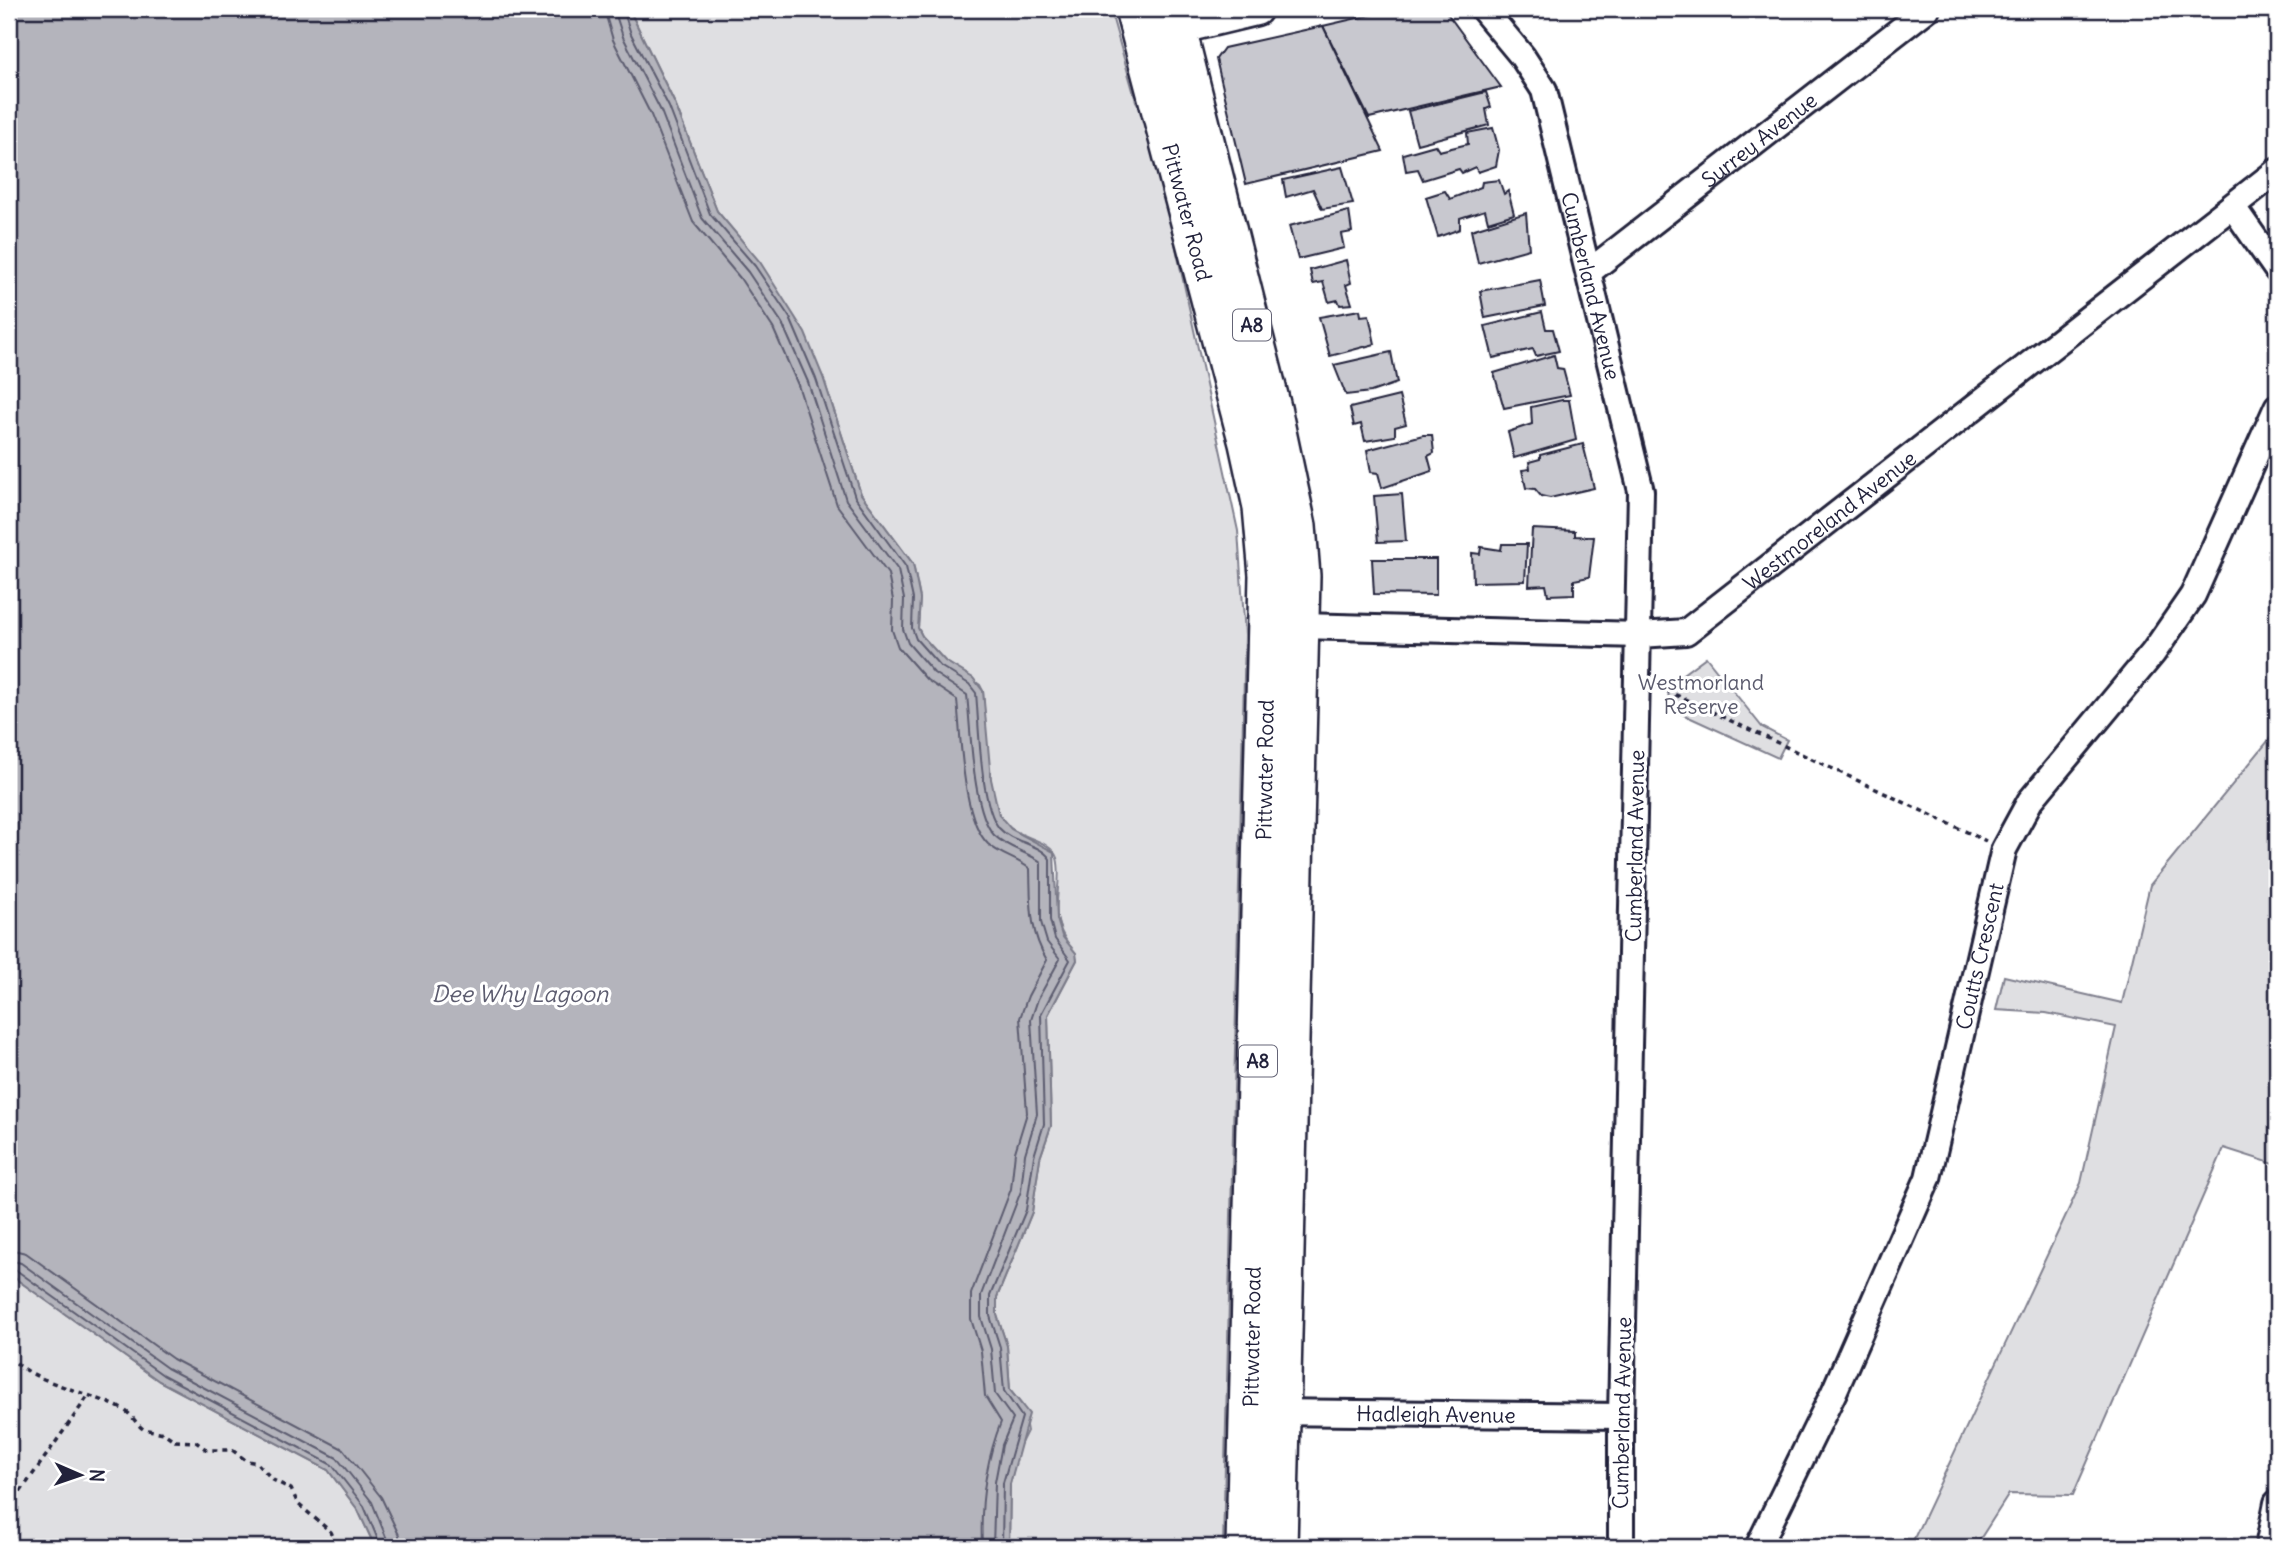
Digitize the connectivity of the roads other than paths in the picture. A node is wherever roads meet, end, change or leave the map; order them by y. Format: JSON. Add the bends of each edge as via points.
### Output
{"nodes":[{"id":1,"x":1256,"y":9,"type":"edge"},
{"id":2,"x":1483,"y":9,"type":"edge"},
{"id":3,"x":1927,"y":9,"type":"edge"},
{"id":4,"x":1156,"y":20,"type":"edge"},
{"id":5,"x":2277,"y":171,"type":"edge"},
{"id":6,"x":2233,"y":207,"type":"junction"},
{"id":7,"x":2277,"y":270,"type":"edge"},
{"id":8,"x":1590,"y":271,"type":"junction"},
{"id":9,"x":2277,"y":407,"type":"edge"},
{"id":10,"x":1301,"y":626,"type":"junction"},
{"id":11,"x":1640,"y":635,"type":"junction"},
{"id":12,"x":1266,"y":1412,"type":"junction"},
{"id":13,"x":1621,"y":1416,"type":"junction"},
{"id":14,"x":2277,"y":1503,"type":"edge"},
{"id":15,"x":1245,"y":1547,"type":"edge"},
{"id":16,"x":1278,"y":1547,"type":"edge"},
{"id":17,"x":1621,"y":1547,"type":"edge"},
{"id":18,"x":1758,"y":1547,"type":"edge"},
{"id":19,"x":2269,"y":1547,"type":"edge"}],
"edges":[{"from":1,"to":4,"type":"main road"},
{"from":2,"to":8,"type":"street","name":"Cumberland Avenue","via":[[1544,90]]},
{"from":3,"to":8,"type":"street","name":"Surrey Avenue"},
{"from":4,"to":10,"type":"highway","name":"Pittwater Road","number":"A8","via":[[1289,483],[1297,526]]},
{"from":4,"to":12,"type":"highway","name":"Pittwater Road","number":"A8","via":[[1262,508],[1268,575]]},
{"from":5,"to":6,"type":"street","name":"Westmoreland Avenue"},
{"from":6,"to":7,"type":"street"},
{"from":6,"to":11,"type":"street","name":"Westmoreland Avenue","via":[[1686,632]]},
{"from":8,"to":11,"type":"street","name":"Cumberland Avenue","via":[[1642,491]]},
{"from":9,"to":18,"type":"street","name":"Coutts Crescent","via":[[2193,595],[2153,653],[2029,801],[2004,849],[1928,1178],[1834,1392]]},
{"from":10,"to":11,"type":"street","name":"Westmoreland Avenue"},
{"from":10,"to":12,"type":"highway","name":"Pittwater Road","number":"A8"},
{"from":11,"to":13,"type":"street","name":"Cumberland Avenue"},
{"from":12,"to":13,"type":"street","name":"Hadleigh Avenue"},
{"from":12,"to":15,"type":"highway","name":"Pittwater Road","number":"A8"},
{"from":12,"to":16,"type":"highway","name":"Pittwater Road","number":"A8"},
{"from":13,"to":17,"type":"street","name":"Cumberland Avenue"},
{"from":14,"to":19,"type":"street"}]}
